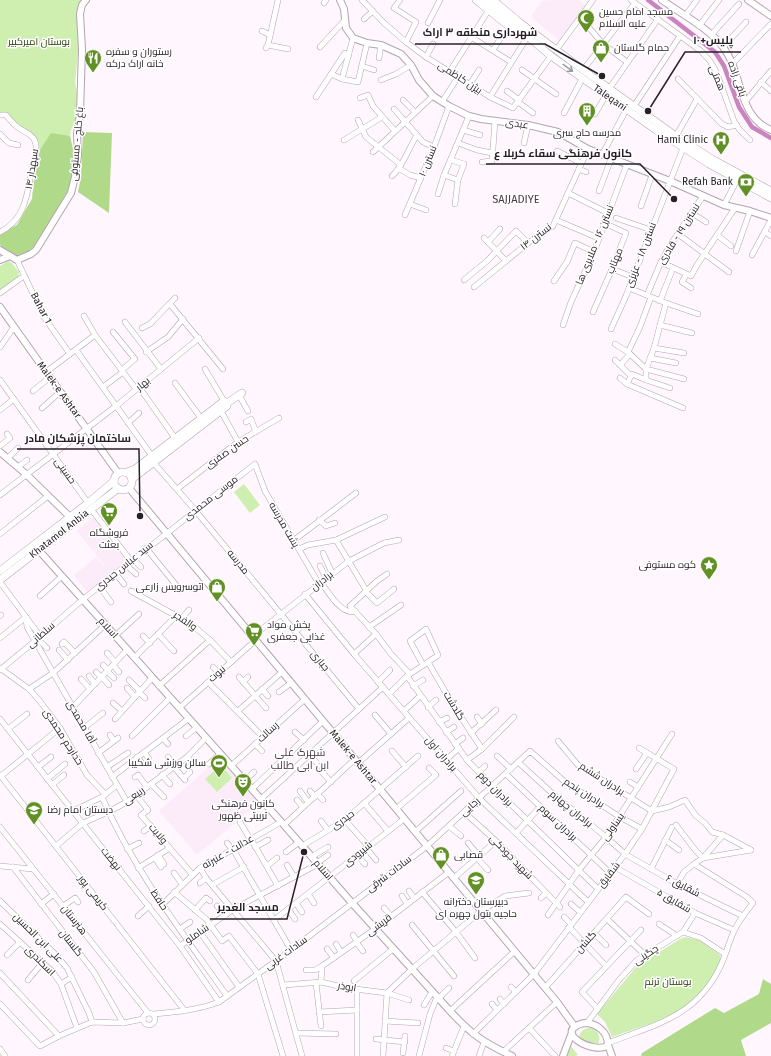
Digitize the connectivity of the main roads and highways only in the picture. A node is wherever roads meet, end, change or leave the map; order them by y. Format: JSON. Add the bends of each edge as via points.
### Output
{"nodes":[{"id":1,"x":476,"y":0,"type":"edge"},
{"id":2,"x":484,"y":0,"type":"edge"},
{"id":3,"x":493,"y":0,"type":"edge"},
{"id":4,"x":500,"y":0,"type":"edge"},
{"id":5,"x":517,"y":24,"type":"junction"},
{"id":6,"x":531,"y":38,"type":"junction"},
{"id":7,"x":554,"y":53,"type":"junction"},
{"id":8,"x":607,"y":92,"type":"junction"},
{"id":9,"x":771,"y":191,"type":"edge"},
{"id":10,"x":771,"y":198,"type":"edge"},
{"id":11,"x":241,"y":394,"type":"road end"},
{"id":12,"x":225,"y":402,"type":"junction"},
{"id":13,"x":152,"y":459,"type":"junction"},
{"id":14,"x":127,"y":472,"type":"junction"},
{"id":15,"x":132,"y":479,"type":"junction"},
{"id":16,"x":114,"y":481,"type":"junction"},
{"id":17,"x":120,"y":489,"type":"junction"},
{"id":18,"x":90,"y":506,"type":"junction"},
{"id":19,"x":36,"y":547,"type":"junction"},
{"id":20,"x":0,"y":571,"type":"edge"},
{"id":21,"x":0,"y":581,"type":"edge"}],
"edges":[{"from":1,"to":6,"type":"main road","via":[[506,26]]},
{"from":2,"to":5,"type":"main road"},
{"from":3,"to":5,"type":"main road"},
{"from":4,"to":6,"type":"main road","via":[[522,20]]},
{"from":5,"to":6,"type":"main road","name":"Taleqani"},
{"from":6,"to":7,"type":"main road","name":"Taleqani"},
{"from":7,"to":8,"type":"main road","name":"Taleqani","via":[[583,70]]},
{"from":7,"to":8,"type":"main road","name":"Taleqani","one_way":true,"via":[[582,79]]},
{"from":8,"to":9,"type":"main road","name":"Taleqani","via":[[634,106],[708,156]]},
{"from":8,"to":10,"type":"main road","name":"Taleqani","via":[[626,110],[683,148]]},
{"from":11,"to":12,"type":"main road"},
{"from":12,"to":13,"type":"main road","via":[[175,438]]},
{"from":12,"to":13,"type":"main road","via":[[227,406],[221,411]]},
{"from":13,"to":14,"type":"main road"},
{"from":13,"to":15,"type":"main road"},
{"from":14,"to":15,"type":"main road"},
{"from":14,"to":16,"type":"main road","via":[[118,473]]},
{"from":15,"to":17,"type":"main road","via":[[129,488]]},
{"from":16,"to":17,"type":"main road"},
{"from":16,"to":18,"type":"main road","name":"Khatamol Anbia"},
{"from":17,"to":18,"type":"main road","name":"Khatamol Anbia"},
{"from":18,"to":19,"type":"main road","name":"Khatamol Anbia"},
{"from":18,"to":19,"type":"main road","name":"Khatamol Anbia","via":[[70,517]]},
{"from":19,"to":20,"type":"main road","name":"Khatamol Anbia"},
{"from":19,"to":21,"type":"main road","name":"Khatamol Anbia"}]}
